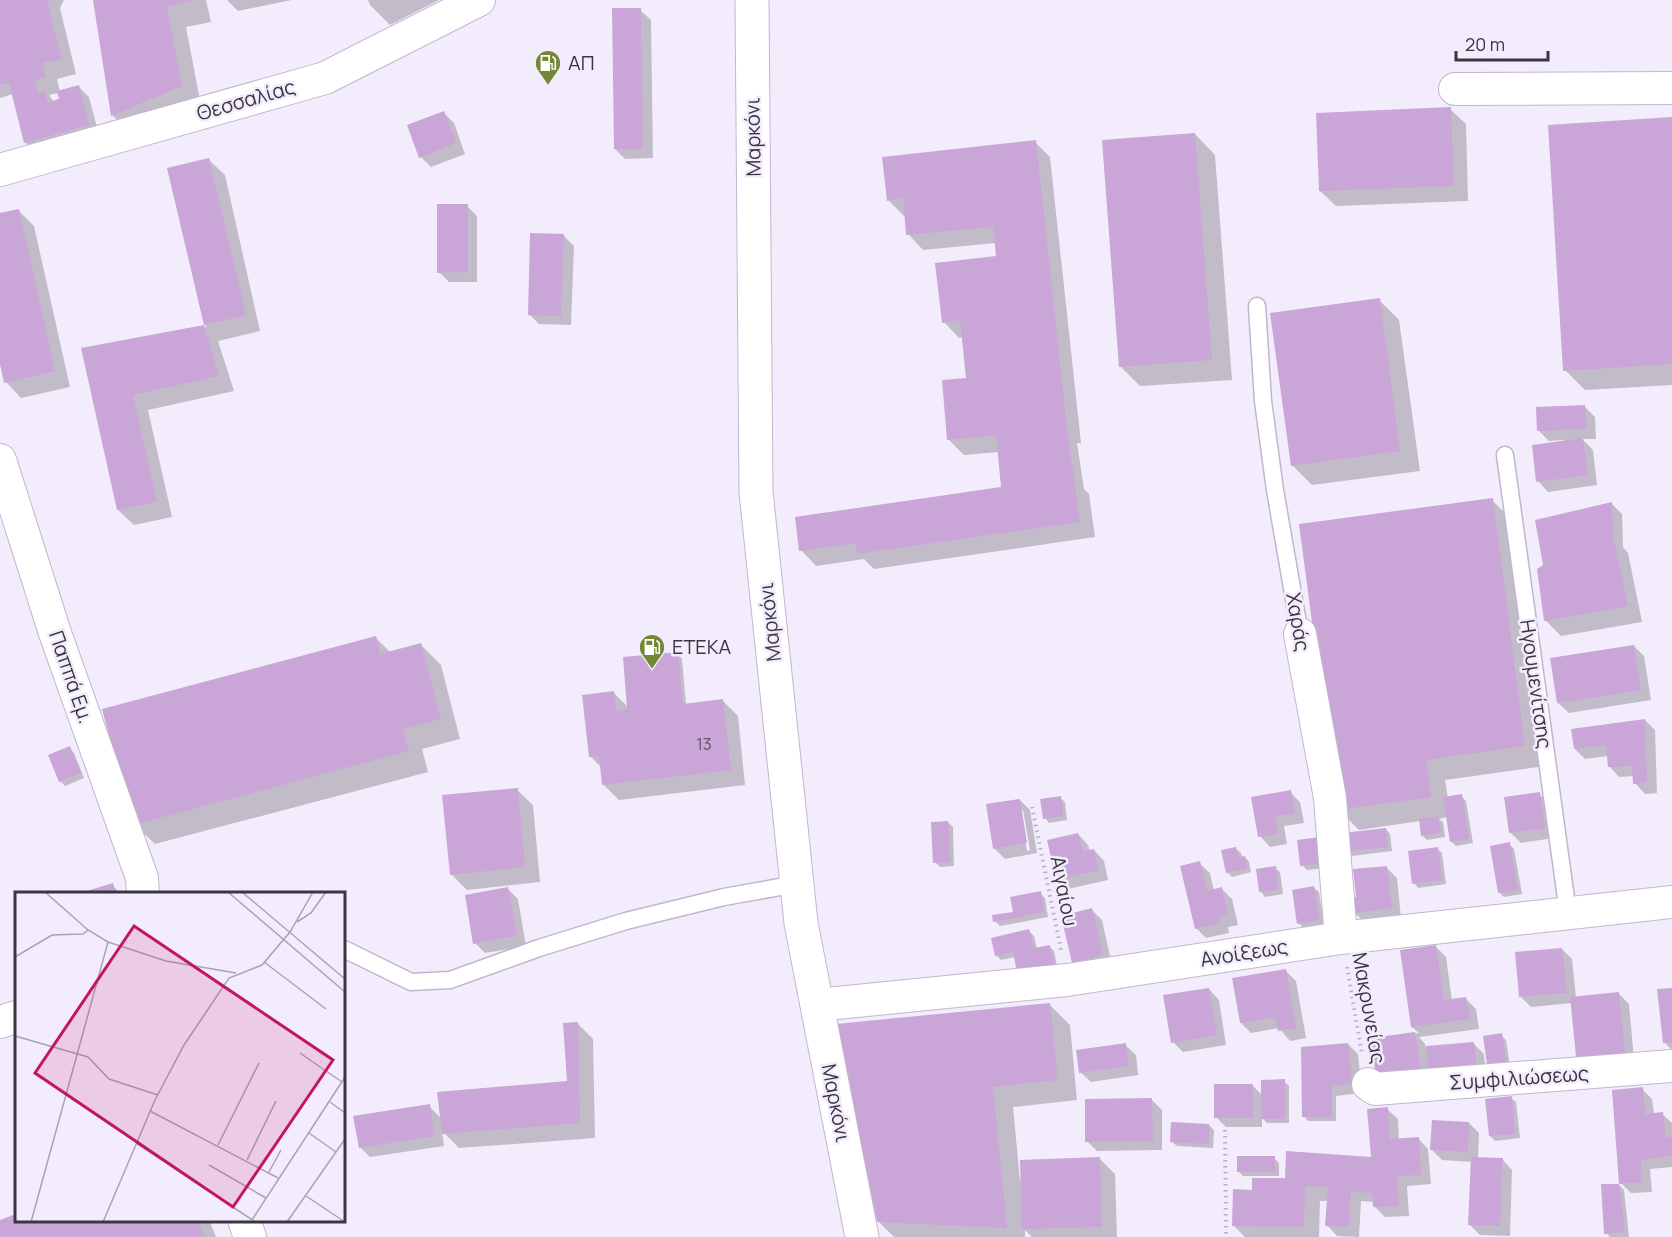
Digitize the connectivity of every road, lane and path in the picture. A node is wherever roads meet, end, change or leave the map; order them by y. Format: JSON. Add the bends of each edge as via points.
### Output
{"nodes":[{"id":1,"x":479,"y":0,"type":"edge"},
{"id":2,"x":752,"y":0,"type":"edge"},
{"id":3,"x":1672,"y":88,"type":"edge"},
{"id":4,"x":1455,"y":89,"type":"dead end"},
{"id":5,"x":0,"y":170,"type":"edge"},
{"id":6,"x":1257,"y":306,"type":"dead end"},
{"id":7,"x":1504,"y":455,"type":"dead end"},
{"id":8,"x":0,"y":460,"type":"edge"},
{"id":9,"x":1300,"y":634,"type":"joint"},
{"id":10,"x":1032,"y":807,"type":"dead end"},
{"id":11,"x":797,"y":884,"type":"junction"},
{"id":12,"x":143,"y":892,"type":"edge"},
{"id":13,"x":1672,"y":902,"type":"edge"},
{"id":14,"x":1568,"y":913,"type":"junction"},
{"id":15,"x":1341,"y":938,"type":"junction"},
{"id":16,"x":345,"y":949,"type":"edge"},
{"id":17,"x":1067,"y":980,"type":"junction"},
{"id":18,"x":817,"y":1005,"type":"junction"},
{"id":19,"x":15,"y":1017,"type":"edge"},
{"id":20,"x":0,"y":1022,"type":"edge"},
{"id":21,"x":1672,"y":1066,"type":"edge"},
{"id":22,"x":1368,"y":1084,"type":"joint"},
{"id":23,"x":1225,"y":1130,"type":"dead end"},
{"id":24,"x":244,"y":1222,"type":"edge"},
{"id":25,"x":250,"y":1237,"type":"edge"},
{"id":26,"x":861,"y":1237,"type":"edge"},
{"id":27,"x":1226,"y":1237,"type":"edge"}],
"edges":[{"from":1,"to":5,"type":"street","name":"Θεσσαλίας","via":[[325,78]]},
{"from":2,"to":11,"type":"street","name":"Μαρκόνι","via":[[756,492]]},
{"from":3,"to":4,"type":"street"},
{"from":6,"to":9,"type":"lane","name":"Χαράς","via":[[1263,401]]},
{"from":7,"to":14,"type":"lane","name":"Ηγουμενίτσης"},
{"from":8,"to":12,"type":"street","name":"Παππά Εμ.","via":[[55,633],[142,878]]},
{"from":9,"to":15,"type":"street","name":"Χαράς","via":[[1330,798]]},
{"from":10,"to":17,"type":"path","name":"Αιγαίου"},
{"from":11,"to":16,"type":"lane","via":[[626,921],[450,980],[411,982]]},
{"from":11,"to":18,"type":"street","name":"Μαρκόνι"},
{"from":13,"to":14,"type":"street","name":"Ανοίξεως"},
{"from":14,"to":15,"type":"street","name":"Ανοίξεως"},
{"from":15,"to":17,"type":"street","name":"Ανοίξεως"},
{"from":15,"to":22,"type":"path","name":"Μακρυνείας"},
{"from":17,"to":18,"type":"street","name":"Ανοίξεως"},
{"from":18,"to":26,"type":"street","name":"Μαρκόνι"},
{"from":19,"to":20,"type":"street"},
{"from":21,"to":22,"type":"street","name":"Συμφιλιώσεως","via":[[1375,1089]]},
{"from":23,"to":27,"type":"path"},
{"from":24,"to":25,"type":"street"}]}
